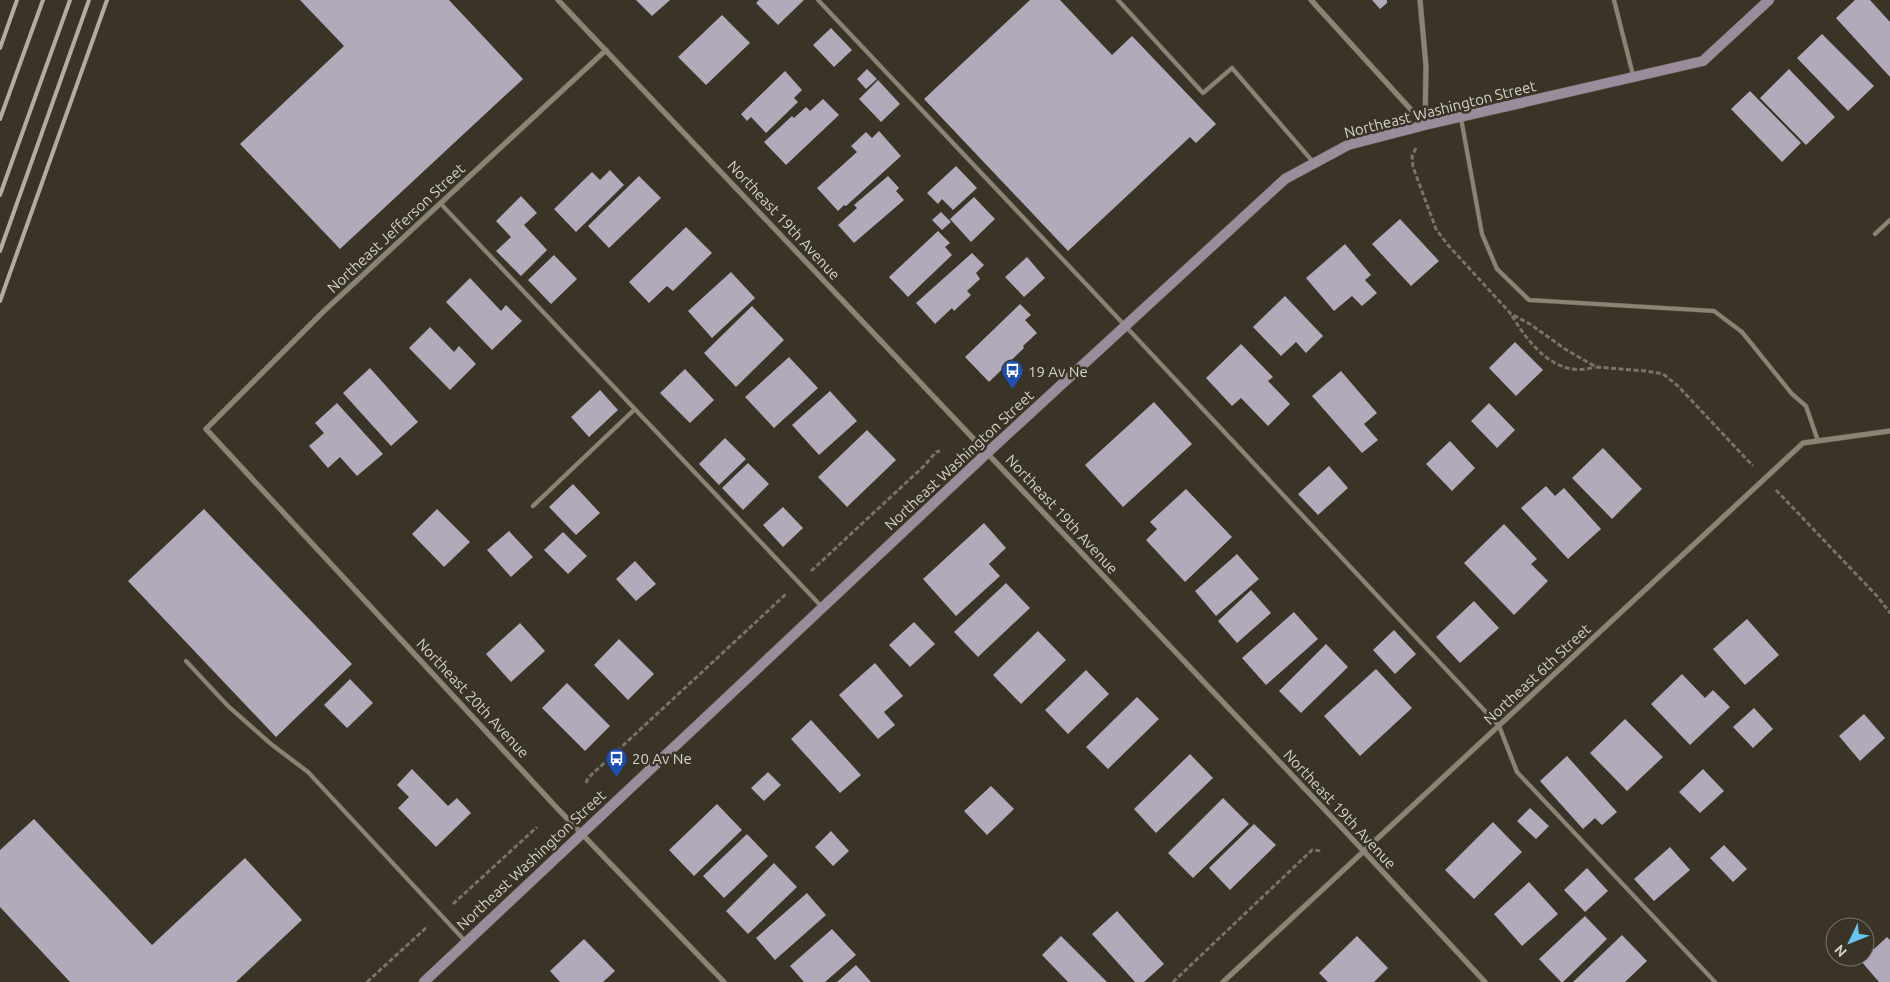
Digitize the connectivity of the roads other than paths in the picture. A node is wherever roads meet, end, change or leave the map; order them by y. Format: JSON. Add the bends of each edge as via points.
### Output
{"nodes":[{"id":1,"x":558,"y":0,"type":"edge"},
{"id":2,"x":818,"y":0,"type":"edge"},
{"id":3,"x":1118,"y":0,"type":"edge"},
{"id":4,"x":1311,"y":0,"type":"edge"},
{"id":5,"x":1420,"y":0,"type":"edge"},
{"id":6,"x":1614,"y":0,"type":"edge"},
{"id":7,"x":1769,"y":0,"type":"edge"},
{"id":8,"x":606,"y":50,"type":"junction"},
{"id":9,"x":1634,"y":77,"type":"junction"},
{"id":10,"x":1461,"y":118,"type":"junction"},
{"id":11,"x":1425,"y":125,"type":"junction"},
{"id":12,"x":1314,"y":163,"type":"junction"},
{"id":13,"x":441,"y":204,"type":"junction"},
{"id":14,"x":1890,"y":220,"type":"edge"},
{"id":15,"x":1875,"y":234,"type":"dead end"},
{"id":16,"x":1126,"y":326,"type":"junction"},
{"id":17,"x":635,"y":409,"type":"junction"},
{"id":18,"x":206,"y":429,"type":"joint"},
{"id":19,"x":1890,"y":431,"type":"edge"},
{"id":20,"x":1818,"y":441,"type":"junction"},
{"id":21,"x":988,"y":453,"type":"junction"},
{"id":22,"x":532,"y":506,"type":"dead end"},
{"id":23,"x":822,"y":607,"type":"junction"},
{"id":24,"x":186,"y":661,"type":"dead end"},
{"id":25,"x":1499,"y":726,"type":"junction"},
{"id":26,"x":581,"y":833,"type":"junction"},
{"id":27,"x":1364,"y":852,"type":"junction"},
{"id":28,"x":466,"y":942,"type":"junction"},
{"id":29,"x":424,"y":982,"type":"edge"},
{"id":30,"x":724,"y":982,"type":"edge"},
{"id":31,"x":1223,"y":982,"type":"edge"},
{"id":32,"x":1485,"y":982,"type":"edge"},
{"id":33,"x":1715,"y":982,"type":"edge"}],
"edges":[{"from":1,"to":8,"type":"street","name":"Northeast 19th Avenue"},
{"from":2,"to":16,"type":"lane"},
{"from":3,"to":12,"type":"lane","via":[[1203,93],[1232,68]]},
{"from":4,"to":11,"type":"street"},
{"from":5,"to":11,"type":"street","via":[[1426,66]]},
{"from":6,"to":9,"type":"lane"},
{"from":7,"to":9,"type":"street","name":"Northeast Washington Street","via":[[1703,61]]},
{"from":8,"to":13,"type":"street","name":"Northeast Jefferson Street"},
{"from":8,"to":21,"type":"street","name":"Northeast 19th Avenue"},
{"from":9,"to":10,"type":"street","name":"Northeast Washington Street"},
{"from":10,"to":11,"type":"street","name":"Northeast Washington Street"},
{"from":10,"to":20,"type":"lane","via":[[1482,234],[1497,269],[1528,300],[1714,311],[1742,332],[1792,394],[1806,406]]},
{"from":11,"to":12,"type":"street","name":"Northeast Washington Street","via":[[1348,145]]},
{"from":12,"to":16,"type":"street","name":"Northeast Washington Street","via":[[1285,179]]},
{"from":13,"to":17,"type":"lane"},
{"from":13,"to":18,"type":"street","name":"Northeast Jefferson Street","via":[[323,312]]},
{"from":14,"to":15,"type":"lane"},
{"from":16,"to":21,"type":"street","name":"Northeast Washington Street"},
{"from":16,"to":25,"type":"lane"},
{"from":17,"to":22,"type":"lane"},
{"from":17,"to":23,"type":"lane"},
{"from":18,"to":26,"type":"street","name":"Northeast 20th Avenue"},
{"from":19,"to":20,"type":"street","name":"Northeast 6th Street"},
{"from":20,"to":25,"type":"street","name":"Northeast 6th Street","via":[[1803,443]]},
{"from":21,"to":23,"type":"street","name":"Northeast Washington Street"},
{"from":21,"to":27,"type":"street","name":"Northeast 19th Avenue"},
{"from":23,"to":26,"type":"street","name":"Northeast Washington Street"},
{"from":24,"to":28,"type":"lane","via":[[228,706],[308,772]]},
{"from":25,"to":27,"type":"street","name":"Northeast 6th Street"},
{"from":25,"to":33,"type":"lane","via":[[1517,772]]},
{"from":26,"to":28,"type":"street","name":"Northeast Washington Street"},
{"from":26,"to":30,"type":"street","name":"Northeast 20th Avenue"},
{"from":27,"to":31,"type":"street","name":"Northeast 6th Street"},
{"from":27,"to":32,"type":"street","name":"Northeast 19th Avenue"},
{"from":28,"to":29,"type":"street","name":"Northeast Washington Street"}]}
